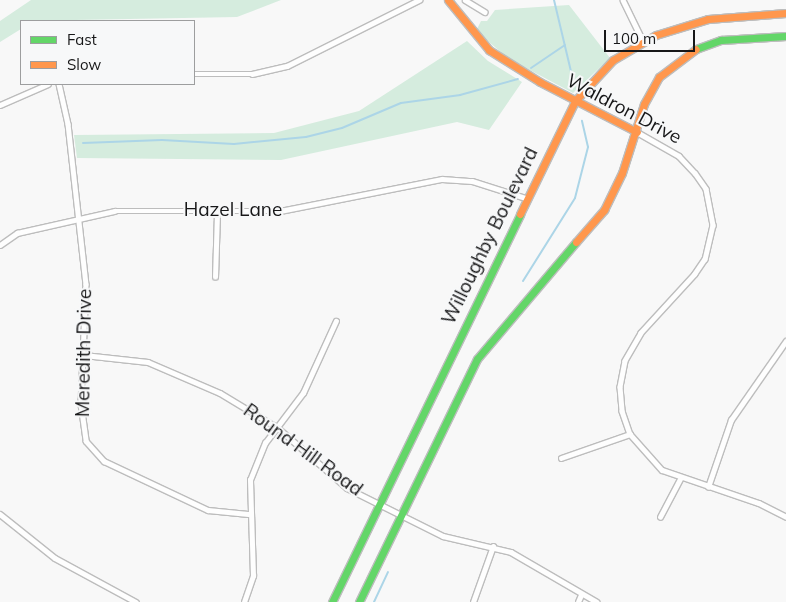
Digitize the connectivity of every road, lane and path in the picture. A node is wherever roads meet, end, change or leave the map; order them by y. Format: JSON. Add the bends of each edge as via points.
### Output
{"nodes":[{"id":1,"x":419,"y":0,"type":"edge"},
{"id":2,"x":448,"y":0,"type":"edge"},
{"id":3,"x":465,"y":0,"type":"edge"},
{"id":4,"x":623,"y":0,"type":"edge"},
{"id":5,"x":485,"y":12,"type":"dead end"},
{"id":6,"x":786,"y":13,"type":"edge"},
{"id":7,"x":786,"y":36,"type":"edge"},
{"id":8,"x":644,"y":41,"type":"junction"},
{"id":9,"x":195,"y":74,"type":"edge"},
{"id":10,"x":46,"y":85,"type":"edge"},
{"id":11,"x":59,"y":85,"type":"edge"},
{"id":12,"x":575,"y":101,"type":"junction"},
{"id":13,"x":0,"y":105,"type":"edge"},
{"id":14,"x":637,"y":132,"type":"junction"},
{"id":15,"x":526,"y":198,"type":"junction"},
{"id":16,"x":217,"y":213,"type":"junction"},
{"id":17,"x":80,"y":218,"type":"junction"},
{"id":18,"x":0,"y":245,"type":"edge"},
{"id":19,"x":215,"y":277,"type":"dead end"},
{"id":20,"x":336,"y":321,"type":"dead end"},
{"id":21,"x":786,"y":341,"type":"edge"},
{"id":22,"x":84,"y":355,"type":"junction"},
{"id":23,"x":278,"y":428,"type":"junction"},
{"id":24,"x":630,"y":434,"type":"junction"},
{"id":25,"x":561,"y":458,"type":"dead end"},
{"id":26,"x":680,"y":479,"type":"junction"},
{"id":27,"x":708,"y":487,"type":"junction"},
{"id":28,"x":379,"y":503,"type":"junction"},
{"id":29,"x":0,"y":514,"type":"edge"},
{"id":30,"x":248,"y":514,"type":"junction"},
{"id":31,"x":400,"y":515,"type":"junction"},
{"id":32,"x":660,"y":517,"type":"dead end"},
{"id":33,"x":786,"y":517,"type":"edge"},
{"id":34,"x":493,"y":546,"type":"junction"},
{"id":35,"x":581,"y":595,"type":"junction"},
{"id":36,"x":136,"y":602,"type":"edge"},
{"id":37,"x":244,"y":602,"type":"edge"},
{"id":38,"x":332,"y":602,"type":"edge"},
{"id":39,"x":358,"y":602,"type":"edge"},
{"id":40,"x":473,"y":602,"type":"edge"},
{"id":41,"x":578,"y":602,"type":"edge"},
{"id":42,"x":597,"y":602,"type":"edge"}],
"edges":[{"from":1,"to":9,"type":"street","via":[[288,66],[252,74]]},
{"from":2,"to":12,"type":"street","name":"Waldron Drive","via":[[488,50]]},
{"from":3,"to":5,"type":"street"},
{"from":4,"to":8,"type":"street"},
{"from":6,"to":8,"type":"street","name":"Willoughby Boulevard","via":[[700,21]]},
{"from":7,"to":14,"type":"street","via":[[721,40],[700,46],[659,77],[644,104]]},
{"from":8,"to":12,"type":"street","name":"Willoughby Boulevard","via":[[613,60]]},
{"from":10,"to":13,"type":"street"},
{"from":11,"to":17,"type":"street","name":"Meredith Drive"},
{"from":12,"to":14,"type":"street","name":"Waldron Drive"},
{"from":12,"to":15,"type":"street","name":"Willoughby Boulevard"},
{"from":14,"to":24,"type":"street","name":"Waldron Drive","via":[[679,156],[695,173],[706,188],[713,225],[700,266],[641,333],[625,361],[620,387],[622,411]]},
{"from":14,"to":31,"type":"street","via":[[604,210],[493,336],[477,359]]},
{"from":15,"to":16,"type":"street","name":"Hazel Lane","via":[[472,181],[442,179],[280,212]]},
{"from":15,"to":28,"type":"street","name":"Willoughby Boulevard"},
{"from":16,"to":17,"type":"street","name":"Hazel Lane","via":[[144,209]]},
{"from":16,"to":19,"type":"street"},
{"from":17,"to":18,"type":"street","name":"Hazel Lane","via":[[17,232]]},
{"from":17,"to":22,"type":"street","name":"Meredith Drive","via":[[86,284]]},
{"from":20,"to":23,"type":"street","via":[[303,393]]},
{"from":21,"to":27,"type":"street","via":[[731,420]]},
{"from":22,"to":23,"type":"street","name":"Round Hill Road","via":[[148,362],[172,371],[254,411]]},
{"from":22,"to":30,"type":"street","name":"Meredith Drive","via":[[83,430],[93,452],[208,510]]},
{"from":23,"to":28,"type":"street","name":"Round Hill Road","via":[[331,476]]},
{"from":23,"to":30,"type":"street","via":[[256,460],[250,480]]},
{"from":24,"to":25,"type":"street"},
{"from":24,"to":26,"type":"street","name":"Waldron Drive","via":[[662,470]]},
{"from":26,"to":27,"type":"street","name":"Waldron Drive"},
{"from":26,"to":32,"type":"street"},
{"from":27,"to":33,"type":"street","name":"Waldron Drive","via":[[759,503]]},
{"from":28,"to":31,"type":"street","name":"Round Hill Road"},
{"from":28,"to":38,"type":"street","name":"Willoughby Boulevard"},
{"from":29,"to":36,"type":"street","via":[[55,558]]},
{"from":30,"to":37,"type":"street","via":[[253,576]]},
{"from":31,"to":34,"type":"street","name":"Round Hill Road","via":[[443,536]]},
{"from":31,"to":39,"type":"street"},
{"from":34,"to":35,"type":"street","name":"Round Hill Road","via":[[532,563]]},
{"from":34,"to":40,"type":"street"},
{"from":35,"to":41,"type":"street"},
{"from":35,"to":42,"type":"street","name":"Round Hill Road"}]}
